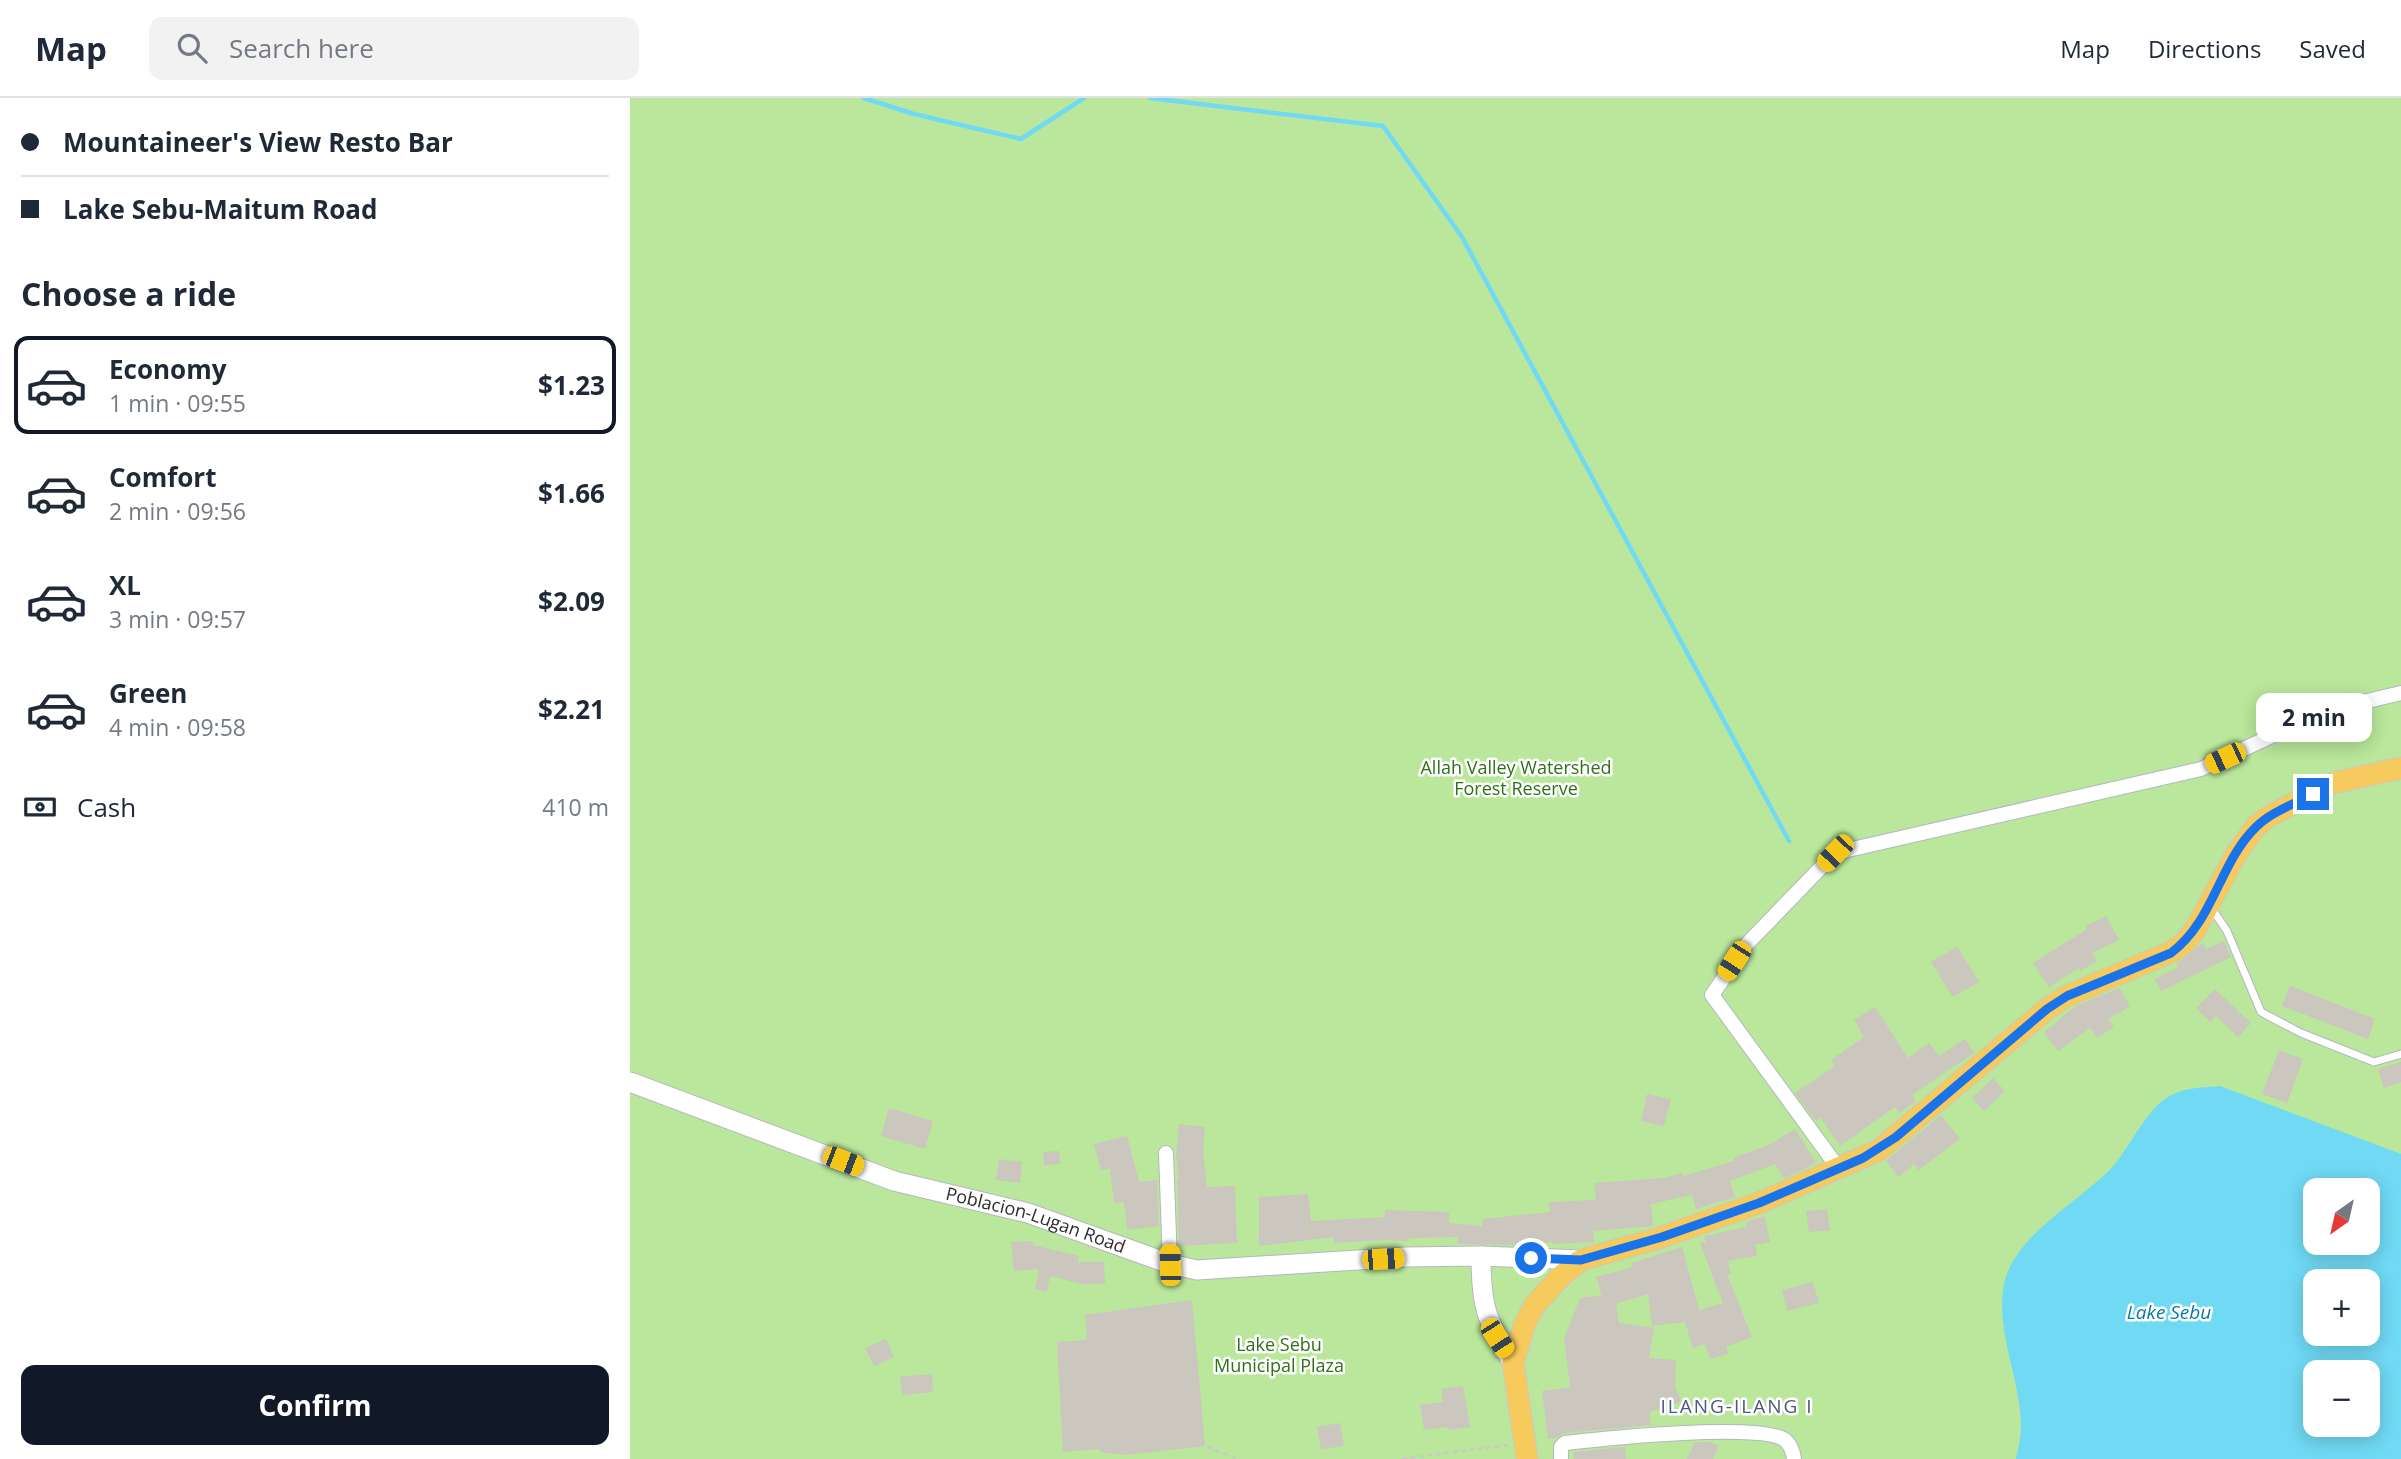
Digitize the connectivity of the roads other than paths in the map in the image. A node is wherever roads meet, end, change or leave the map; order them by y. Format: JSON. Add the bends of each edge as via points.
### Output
{"nodes":[{"id":1,"x":2401,"y":693,"type":"edge"},
{"id":2,"x":2401,"y":768,"type":"edge"},
{"id":3,"x":2210,"y":906,"type":"junction"},
{"id":4,"x":2401,"y":1054,"type":"edge"},
{"id":5,"x":630,"y":1082,"type":"edge"},
{"id":6,"x":1166,"y":1153,"type":"dead end"},
{"id":7,"x":1839,"y":1168,"type":"junction"},
{"id":8,"x":1480,"y":1256,"type":"junction"},
{"id":9,"x":1581,"y":1260,"type":"junction"},
{"id":10,"x":1170,"y":1265,"type":"junction"},
{"id":11,"x":1513,"y":1363,"type":"junction"},
{"id":12,"x":1526,"y":1451,"type":"edge"},
{"id":13,"x":1561,"y":1459,"type":"edge"},
{"id":14,"x":1794,"y":1459,"type":"edge"}],
"edges":[{"from":1,"to":7,"type":"street","via":[[2325,711],[2201,769],[1835,853],[1746,945],[1712,995]]},
{"from":2,"to":3,"type":"main road","via":[[2333,783],[2271,815],[2256,826],[2235,856]]},
{"from":3,"to":4,"type":"lane","via":[[2227,931],[2261,1012],[2374,1062]]},
{"from":3,"to":7,"type":"main road","via":[[2195,930],[2171,953],[2067,996],[1879,1150]]},
{"from":5,"to":10,"type":"main road","name":"Poblacion-Lugan Road","via":[[894,1181],[1028,1213]]},
{"from":6,"to":10,"type":"street"},
{"from":7,"to":9,"type":"main road","via":[[1662,1237]]},
{"from":8,"to":9,"type":"main road","name":"Poblacion-Lugan Road"},
{"from":8,"to":10,"type":"main road","name":"Poblacion-Lugan Road","via":[[1212,1271]]},
{"from":8,"to":11,"type":"main road","via":[[1484,1307]]},
{"from":9,"to":11,"type":"main road","via":[[1535,1305]]},
{"from":11,"to":12,"type":"main road"},
{"from":13,"to":14,"type":"street","via":[[1565,1443],[1654,1434],[1747,1433],[1785,1440]]}]}
